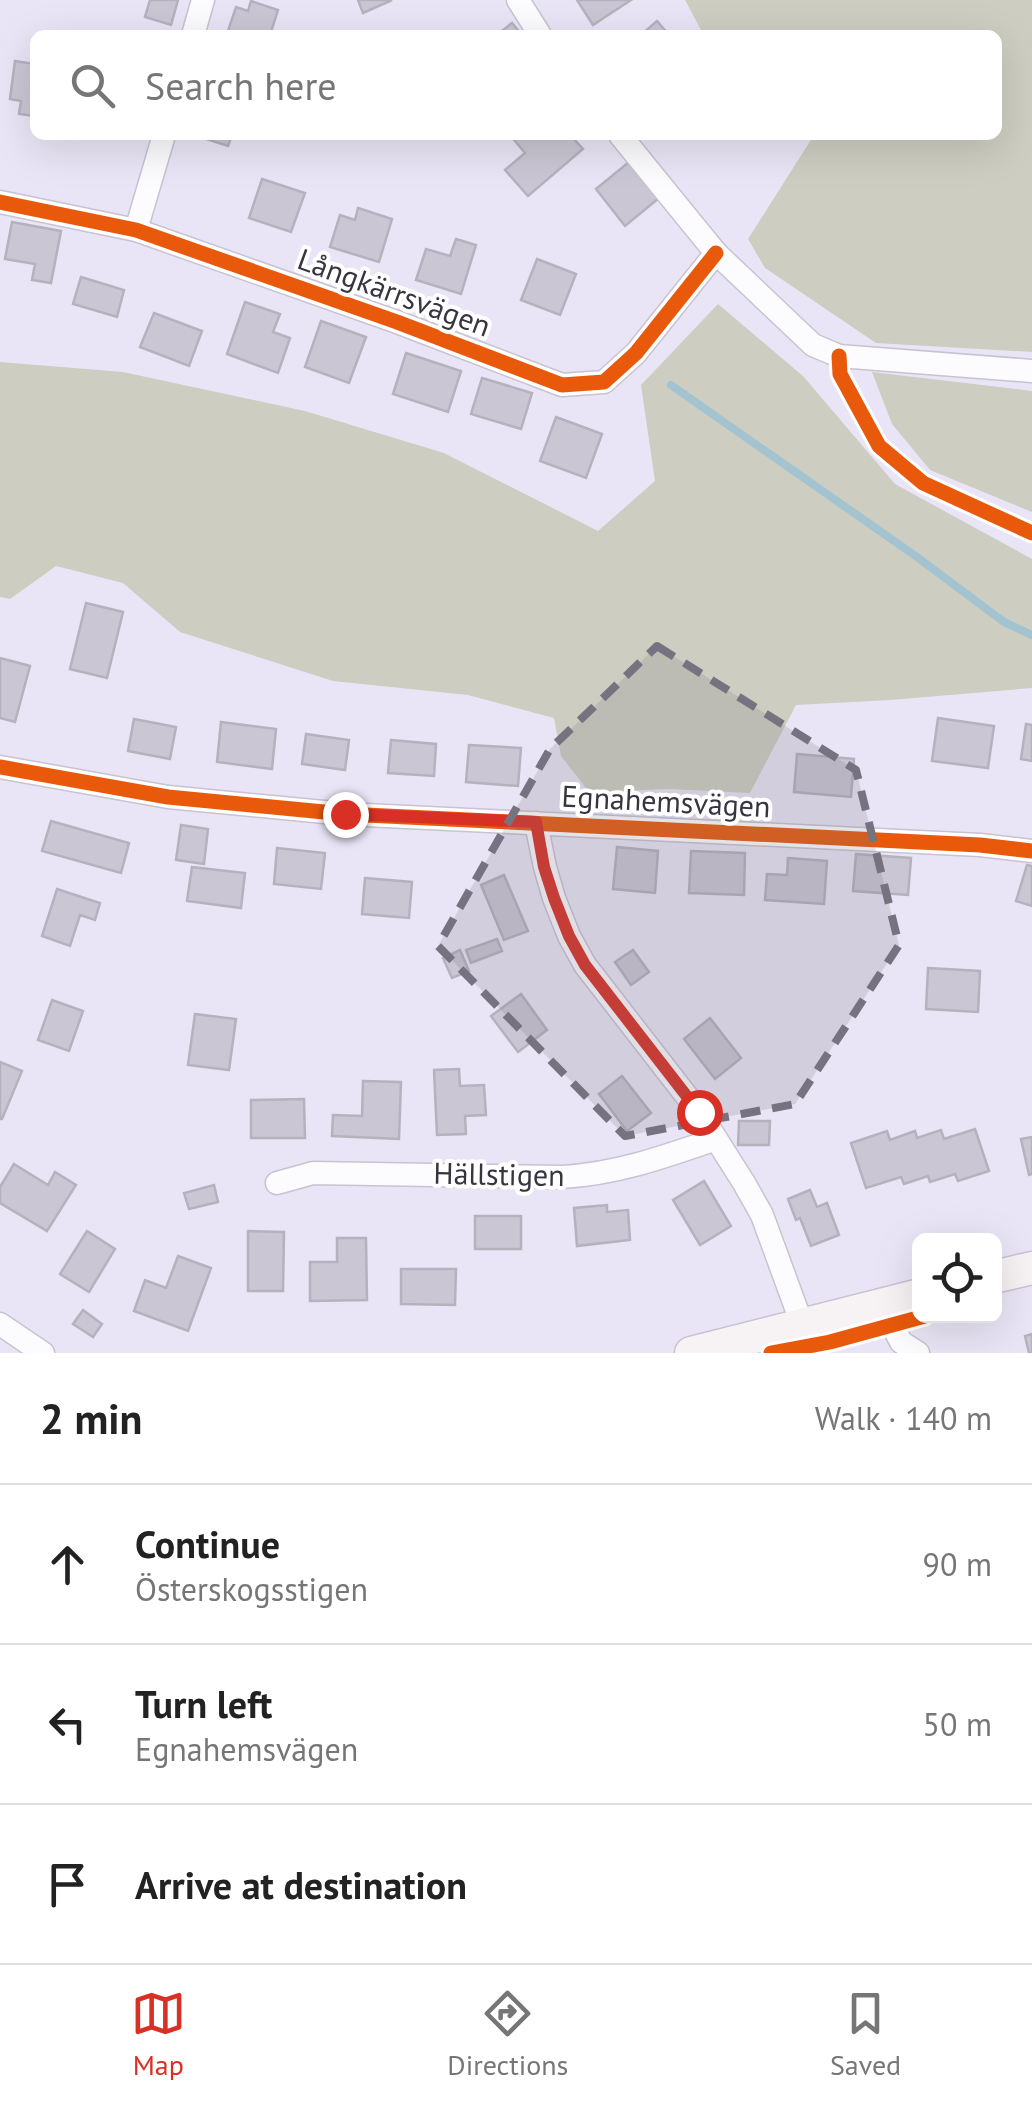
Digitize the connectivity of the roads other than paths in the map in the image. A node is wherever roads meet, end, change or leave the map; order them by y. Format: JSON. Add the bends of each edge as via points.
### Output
{"nodes":[{"id":1,"x":204,"y":0,"type":"edge"},
{"id":2,"x":518,"y":0,"type":"edge"},
{"id":3,"x":195,"y":30,"type":"edge"},
{"id":4,"x":537,"y":30,"type":"edge"},
{"id":5,"x":163,"y":140,"type":"edge"},
{"id":6,"x":624,"y":140,"type":"edge"},
{"id":7,"x":0,"y":202,"type":"edge"},
{"id":8,"x":136,"y":230,"type":"junction"},
{"id":9,"x":716,"y":253,"type":"junction"},
{"id":10,"x":1032,"y":371,"type":"edge"},
{"id":11,"x":2,"y":776,"type":"edge"},
{"id":12,"x":536,"y":822,"type":"junction"},
{"id":13,"x":1032,"y":851,"type":"edge"},
{"id":14,"x":716,"y":1139,"type":"junction"},
{"id":15,"x":278,"y":1182,"type":"dead end"},
{"id":16,"x":1032,"y":1268,"type":"edge"},
{"id":17,"x":1002,"y":1275,"type":"edge"},
{"id":18,"x":912,"y":1298,"type":"edge"},
{"id":19,"x":882,"y":1306,"type":"junction"},
{"id":20,"x":0,"y":1324,"type":"edge"},
{"id":21,"x":803,"y":1326,"type":"junction"},
{"id":22,"x":43,"y":1353,"type":"edge"},
{"id":23,"x":691,"y":1353,"type":"edge"},
{"id":24,"x":918,"y":1353,"type":"edge"}],
"edges":[{"from":1,"to":3,"type":"street"},
{"from":2,"to":4,"type":"street"},
{"from":5,"to":8,"type":"street"},
{"from":6,"to":9,"type":"street"},
{"from":7,"to":8,"type":"street","name":"Långkärrsvägen"},
{"from":8,"to":9,"type":"street","name":"Långkärrsvägen","via":[[562,385],[604,382],[636,353]]},
{"from":9,"to":10,"type":"street","via":[[813,345],[839,356]]},
{"from":11,"to":12,"type":"street","name":"Egnahemsvägen","via":[[345,814]]},
{"from":12,"to":13,"type":"street","name":"Egnahemsvägen"},
{"from":12,"to":14,"type":"street","via":[[554,898],[585,965]]},
{"from":14,"to":15,"type":"street","name":"Hällstigen","via":[[593,1176],[313,1173]]},
{"from":14,"to":21,"type":"street","via":[[762,1215]]},
{"from":16,"to":17,"type":"main road"},
{"from":18,"to":19,"type":"main road"},
{"from":19,"to":21,"type":"main road"},
{"from":19,"to":24,"type":"street","via":[[901,1342]]},
{"from":20,"to":22,"type":"street"},
{"from":21,"to":23,"type":"main road"}]}
